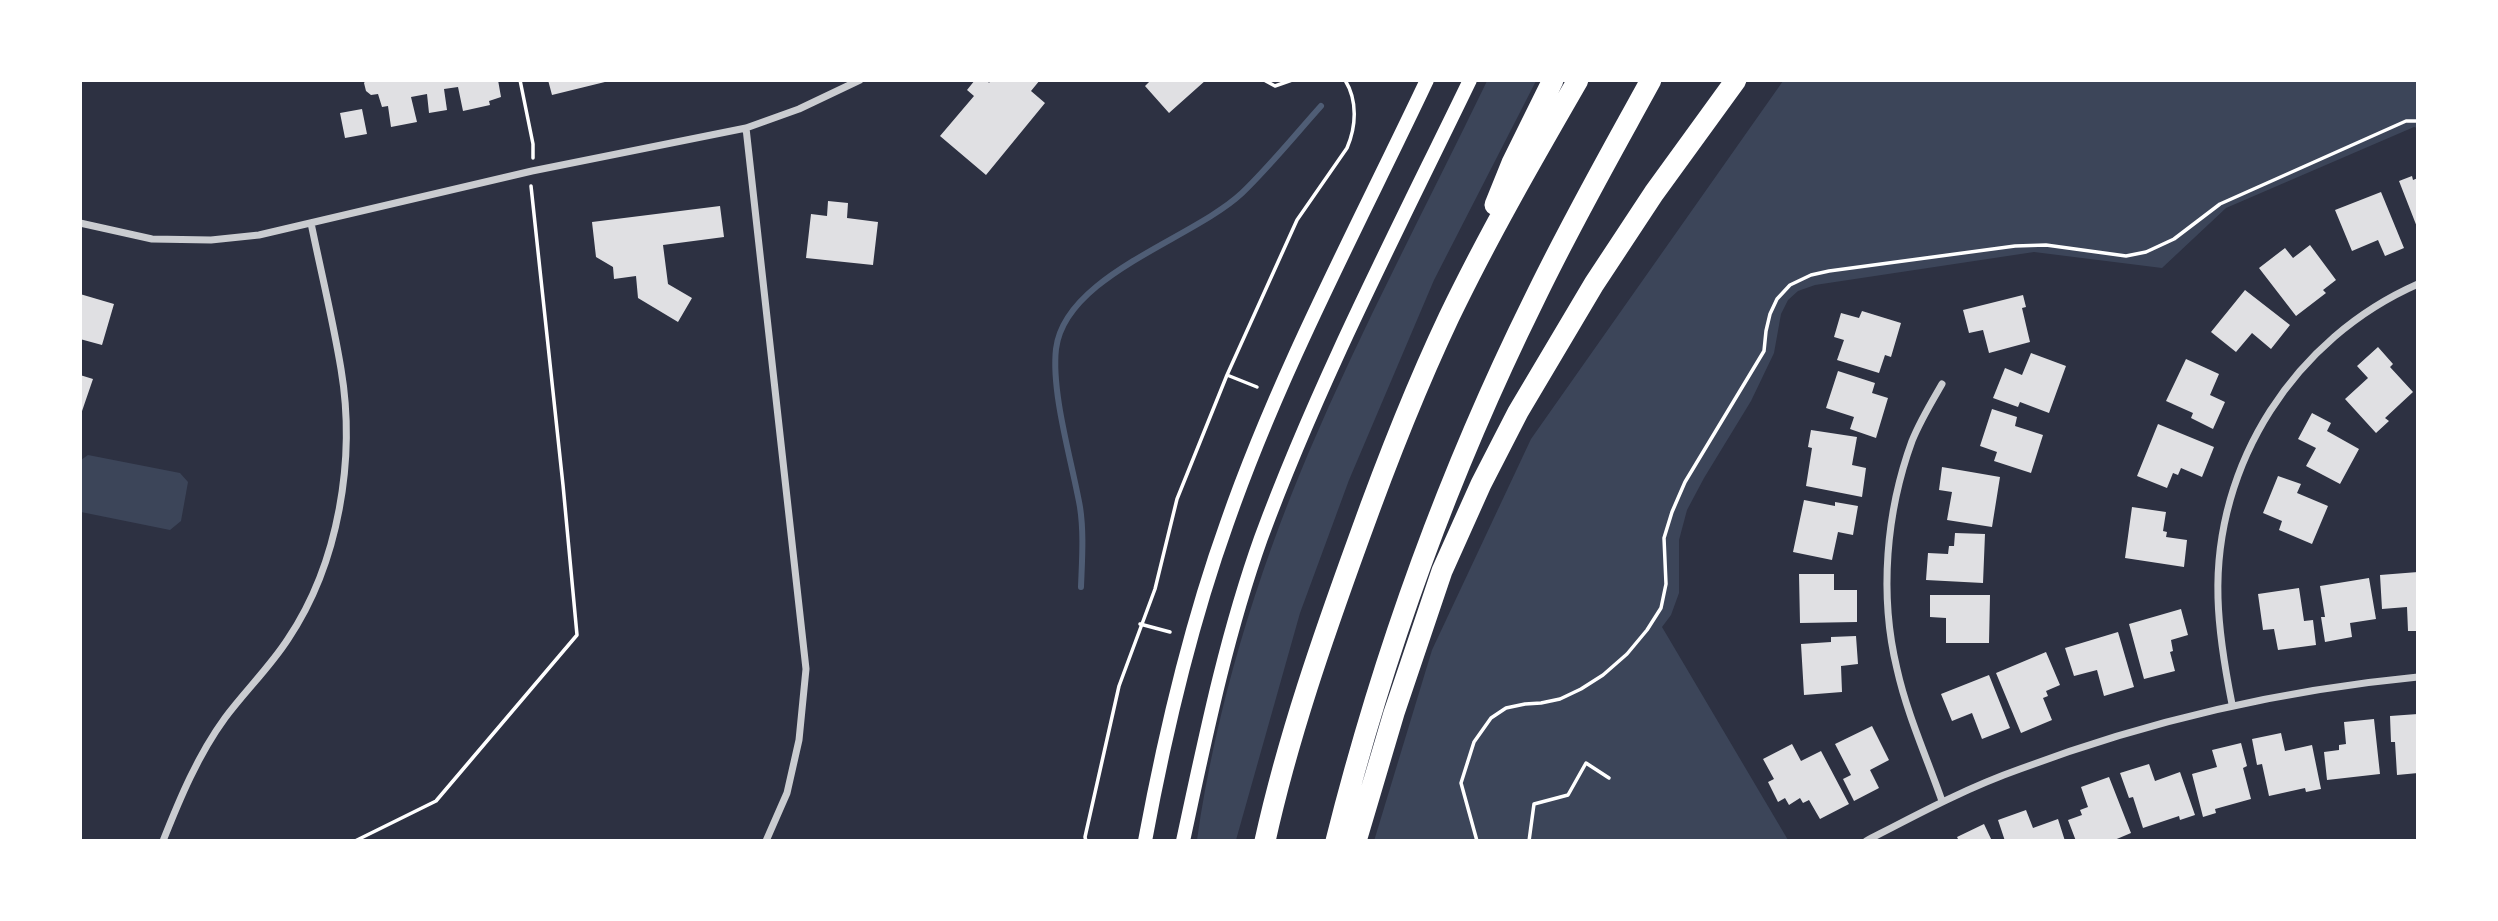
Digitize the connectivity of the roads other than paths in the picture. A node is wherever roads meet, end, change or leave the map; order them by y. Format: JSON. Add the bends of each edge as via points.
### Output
{"nodes":[{"id":1,"x":860,"y":80,"type":"edge"},
{"id":2,"x":1427,"y":80,"type":"edge"},
{"id":3,"x":1470,"y":80,"type":"edge"},
{"id":4,"x":1553,"y":80,"type":"edge"},
{"id":5,"x":1578,"y":80,"type":"edge"},
{"id":6,"x":1651,"y":80,"type":"edge"},
{"id":7,"x":1736,"y":80,"type":"edge"},
{"id":8,"x":746,"y":128,"type":"junction"},
{"id":9,"x":80,"y":223,"type":"edge"},
{"id":10,"x":311,"y":223,"type":"junction"},
{"id":11,"x":2417,"y":284,"type":"edge"},
{"id":12,"x":1450,"y":317,"type":"junction"},
{"id":13,"x":1942,"y":384,"type":"dead end"},
{"id":14,"x":2417,"y":677,"type":"edge"},
{"id":15,"x":2232,"y":704,"type":"junction"},
{"id":16,"x":1942,"y":801,"type":"junction"},
{"id":17,"x":163,"y":841,"type":"edge"},
{"id":18,"x":766,"y":841,"type":"edge"},
{"id":19,"x":1145,"y":841,"type":"edge"},
{"id":20,"x":1182,"y":841,"type":"edge"},
{"id":21,"x":1265,"y":841,"type":"edge"},
{"id":22,"x":1336,"y":841,"type":"edge"},
{"id":23,"x":1356,"y":841,"type":"edge"},
{"id":24,"x":1866,"y":841,"type":"edge"}],
"edges":[{"from":1,"to":8,"type":"street"},
{"from":2,"to":19,"type":"main road","via":[[1284,380],[1227,522],[1177,691]]},
{"from":3,"to":20,"type":"main road","via":[[1328,375],[1261,539],[1215,694]]},
{"from":4,"to":12,"type":"highway","via":[[1512,163]]},
{"from":5,"to":12,"type":"highway"},
{"from":6,"to":22,"type":"highway","via":[[1534,300],[1470,441],[1392,644]]},
{"from":7,"to":23,"type":"highway","via":[[1594,284],[1481,484],[1442,571]]},
{"from":8,"to":10,"type":"street","via":[[532,171]]},
{"from":8,"to":18,"type":"street","via":[[807,668],[787,793]]},
{"from":9,"to":10,"type":"street","via":[[152,239],[212,240]]},
{"from":10,"to":17,"type":"street","via":[[342,370],[346,421],[345,473],[332,536],[316,588],[288,639],[203,752]]},
{"from":11,"to":15,"type":"street","via":[[2348,324],[2315,352],[2283,391],[2242,464],[2219,563],[2222,652]]},
{"from":12,"to":21,"type":"highway","via":[[1387,463],[1337,596]]},
{"from":13,"to":16,"type":"street","via":[[1904,466],[1890,540],[1887,589],[1897,670]]},
{"from":14,"to":15,"type":"street"},
{"from":15,"to":16,"type":"street","via":[[2101,741]]},
{"from":16,"to":24,"type":"street"}]}
